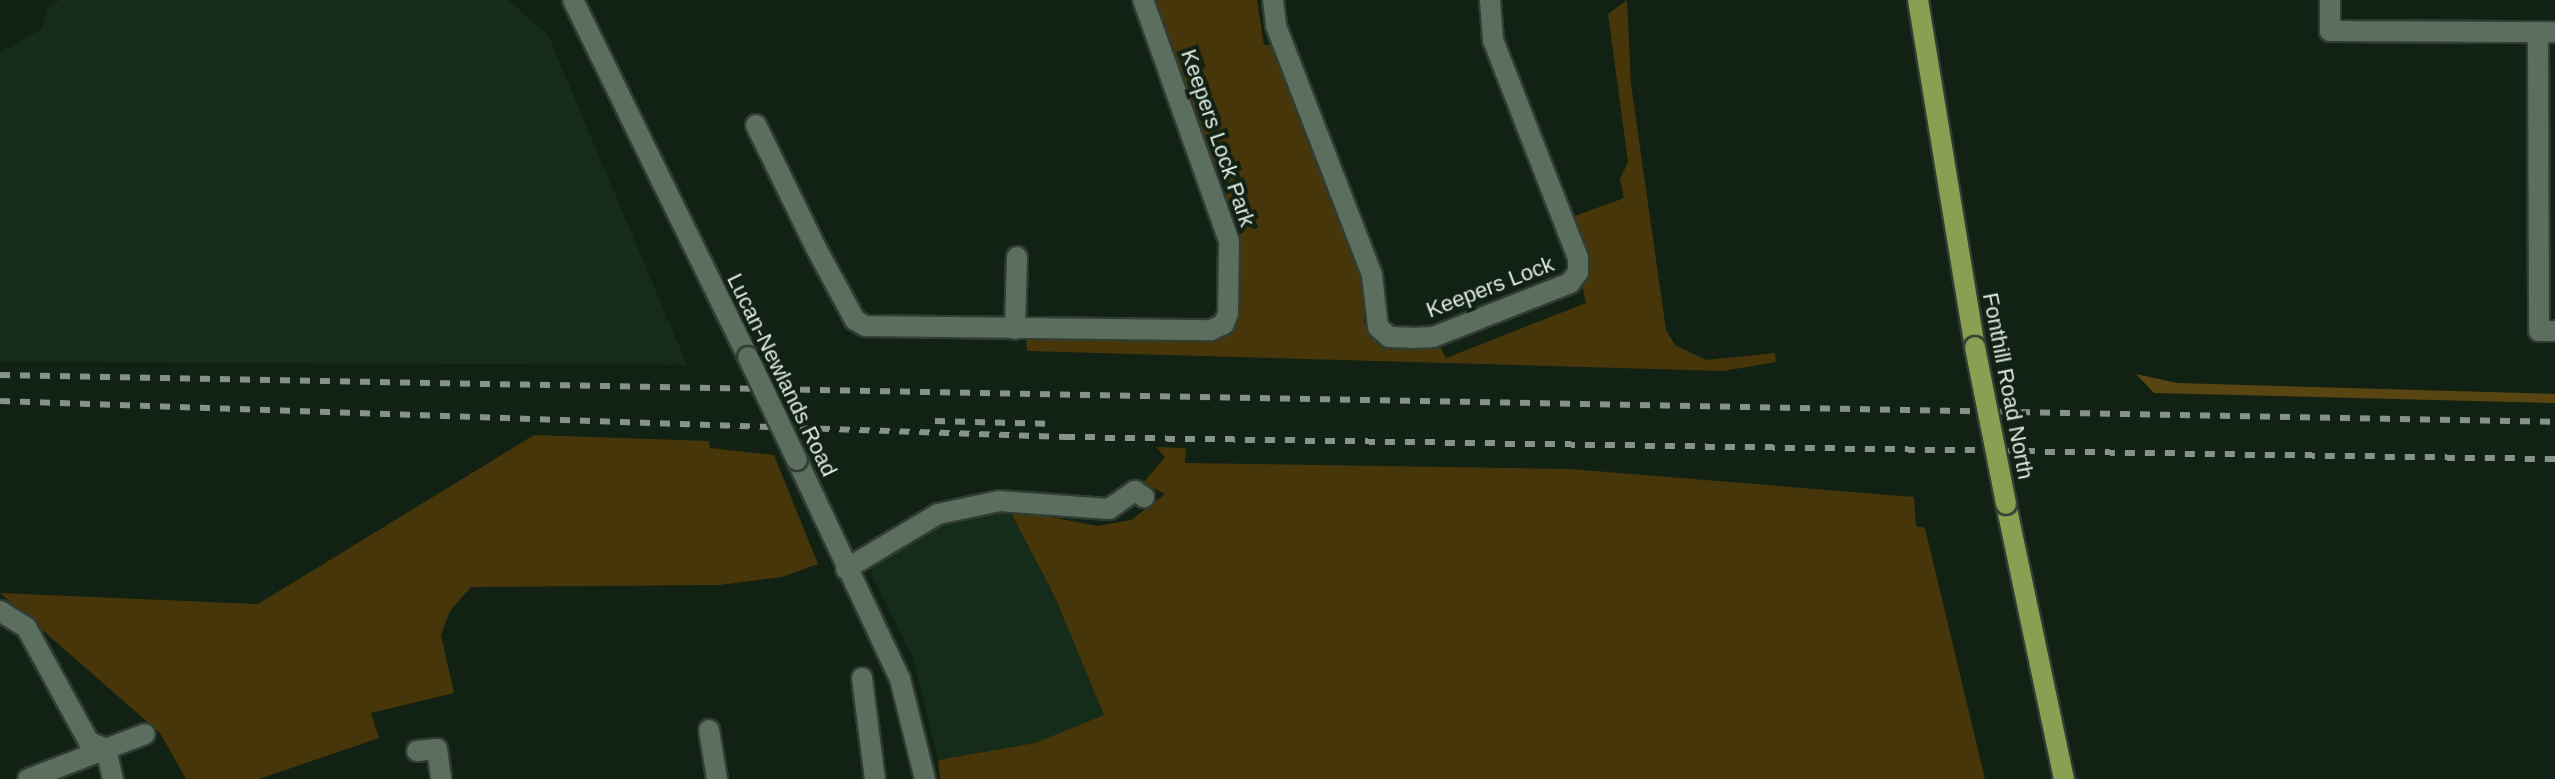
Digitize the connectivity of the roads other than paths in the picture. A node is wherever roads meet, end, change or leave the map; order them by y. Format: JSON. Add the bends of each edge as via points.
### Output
{"nodes":[{"id":1,"x":573,"y":0,"type":"edge"},
{"id":2,"x":1143,"y":0,"type":"edge"},
{"id":3,"x":1273,"y":0,"type":"edge"},
{"id":4,"x":1490,"y":0,"type":"edge"},
{"id":5,"x":1918,"y":0,"type":"edge"},
{"id":6,"x":2330,"y":0,"type":"edge"},
{"id":7,"x":2546,"y":32,"type":"edge"},
{"id":8,"x":756,"y":125,"type":"dead end"},
{"id":9,"x":1017,"y":257,"type":"dead end"},
{"id":10,"x":1015,"y":329,"type":"junction"},
{"id":11,"x":2555,"y":331,"type":"edge"},
{"id":12,"x":1144,"y":497,"type":"dead end"},
{"id":13,"x":846,"y":569,"type":"junction"},
{"id":14,"x":0,"y":611,"type":"edge"},
{"id":15,"x":862,"y":678,"type":"dead end"},
{"id":16,"x":709,"y":730,"type":"dead end"},
{"id":17,"x":145,"y":734,"type":"dead end"},
{"id":18,"x":106,"y":749,"type":"junction"},
{"id":19,"x":417,"y":751,"type":"dead end"},
{"id":20,"x":28,"y":779,"type":"edge"},
{"id":21,"x":113,"y":779,"type":"edge"},
{"id":22,"x":441,"y":779,"type":"edge"},
{"id":23,"x":717,"y":779,"type":"edge"},
{"id":24,"x":875,"y":779,"type":"edge"},
{"id":25,"x":925,"y":779,"type":"edge"},
{"id":26,"x":2064,"y":779,"type":"edge"}],
"edges":[{"from":1,"to":13,"type":"street","name":"Lucan-Newlands Road","bridge":true},
{"from":2,"to":10,"type":"street","name":"Keepers Lock Park","via":[[1229,241],[1231,282],[1224,324],[1211,330]]},
{"from":3,"to":4,"type":"street","name":"Keepers Lock","via":[[1276,26],[1372,275],[1378,327],[1389,337],[1412,338],[1433,337],[1570,283],[1578,272],[1578,258],[1493,40]]},
{"from":5,"to":26,"type":"main road","name":"Fonthill Road North","bridge":true,"via":[[1975,347]]},
{"from":6,"to":7,"type":"street","via":[[2330,31]]},
{"from":7,"to":11,"type":"street","via":[[2539,331]]},
{"from":8,"to":10,"type":"street","name":"Keepers Lock Park","via":[[855,320],[865,326]]},
{"from":9,"to":10,"type":"street"},
{"from":12,"to":13,"type":"street","via":[[1135,491],[1109,509],[999,501],[938,514]]},
{"from":13,"to":25,"type":"street","name":"Lucan-Newlands Road","via":[[900,679]]},
{"from":14,"to":18,"type":"street","via":[[26,627],[89,742]]},
{"from":15,"to":24,"type":"street"},
{"from":16,"to":23,"type":"street"},
{"from":17,"to":18,"type":"street"},
{"from":18,"to":20,"type":"street"},
{"from":18,"to":21,"type":"street"},
{"from":19,"to":22,"type":"street","via":[[437,749]]}]}
